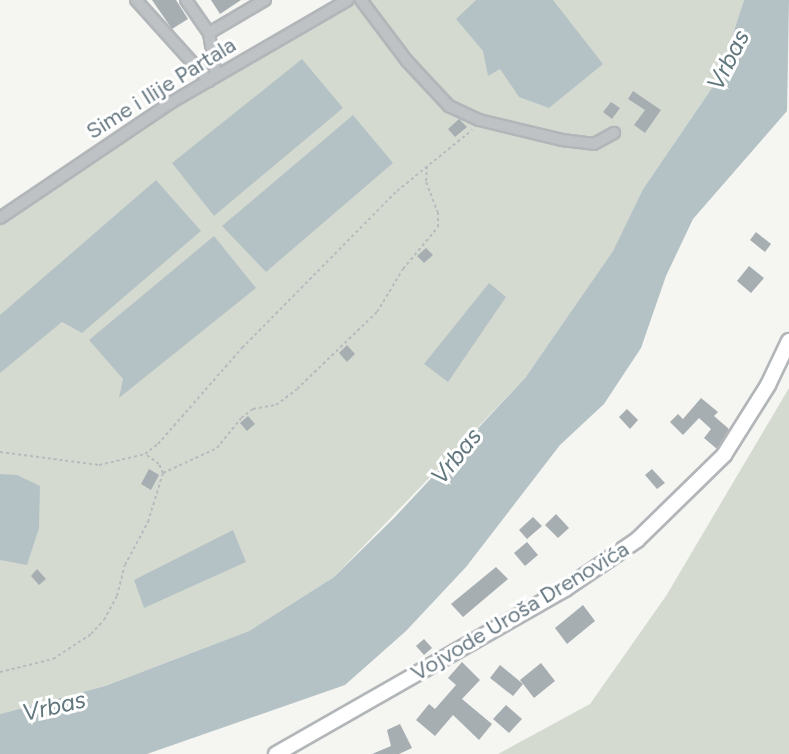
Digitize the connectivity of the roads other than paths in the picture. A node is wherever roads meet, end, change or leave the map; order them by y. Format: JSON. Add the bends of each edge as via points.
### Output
{"nodes":[{"id":1,"x":136,"y":0,"type":"edge"},
{"id":2,"x":186,"y":0,"type":"edge"},
{"id":3,"x":265,"y":0,"type":"edge"},
{"id":4,"x":348,"y":0,"type":"edge"},
{"id":5,"x":361,"y":0,"type":"edge"},
{"id":6,"x":209,"y":33,"type":"junction"},
{"id":7,"x":212,"y":79,"type":"junction"},
{"id":8,"x":614,"y":133,"type":"dead end"},
{"id":9,"x":0,"y":218,"type":"edge"},
{"id":10,"x":789,"y":341,"type":"edge"},
{"id":11,"x":276,"y":754,"type":"edge"}],
"edges":[{"from":1,"to":7,"type":"street"},
{"from":2,"to":6,"type":"street"},
{"from":3,"to":6,"type":"street"},
{"from":4,"to":7,"type":"street","name":"Sime i Ilije Partala"},
{"from":5,"to":8,"type":"street","via":[[407,62],[449,106],[479,120],[594,144]]},
{"from":6,"to":7,"type":"street"},
{"from":7,"to":9,"type":"street","name":"Sime i Ilije Partala","via":[[150,116]]},
{"from":10,"to":11,"type":"main road","name":"Vojvode Uroša Drenovića","via":[[768,385],[724,455],[638,540],[565,589]]}]}
